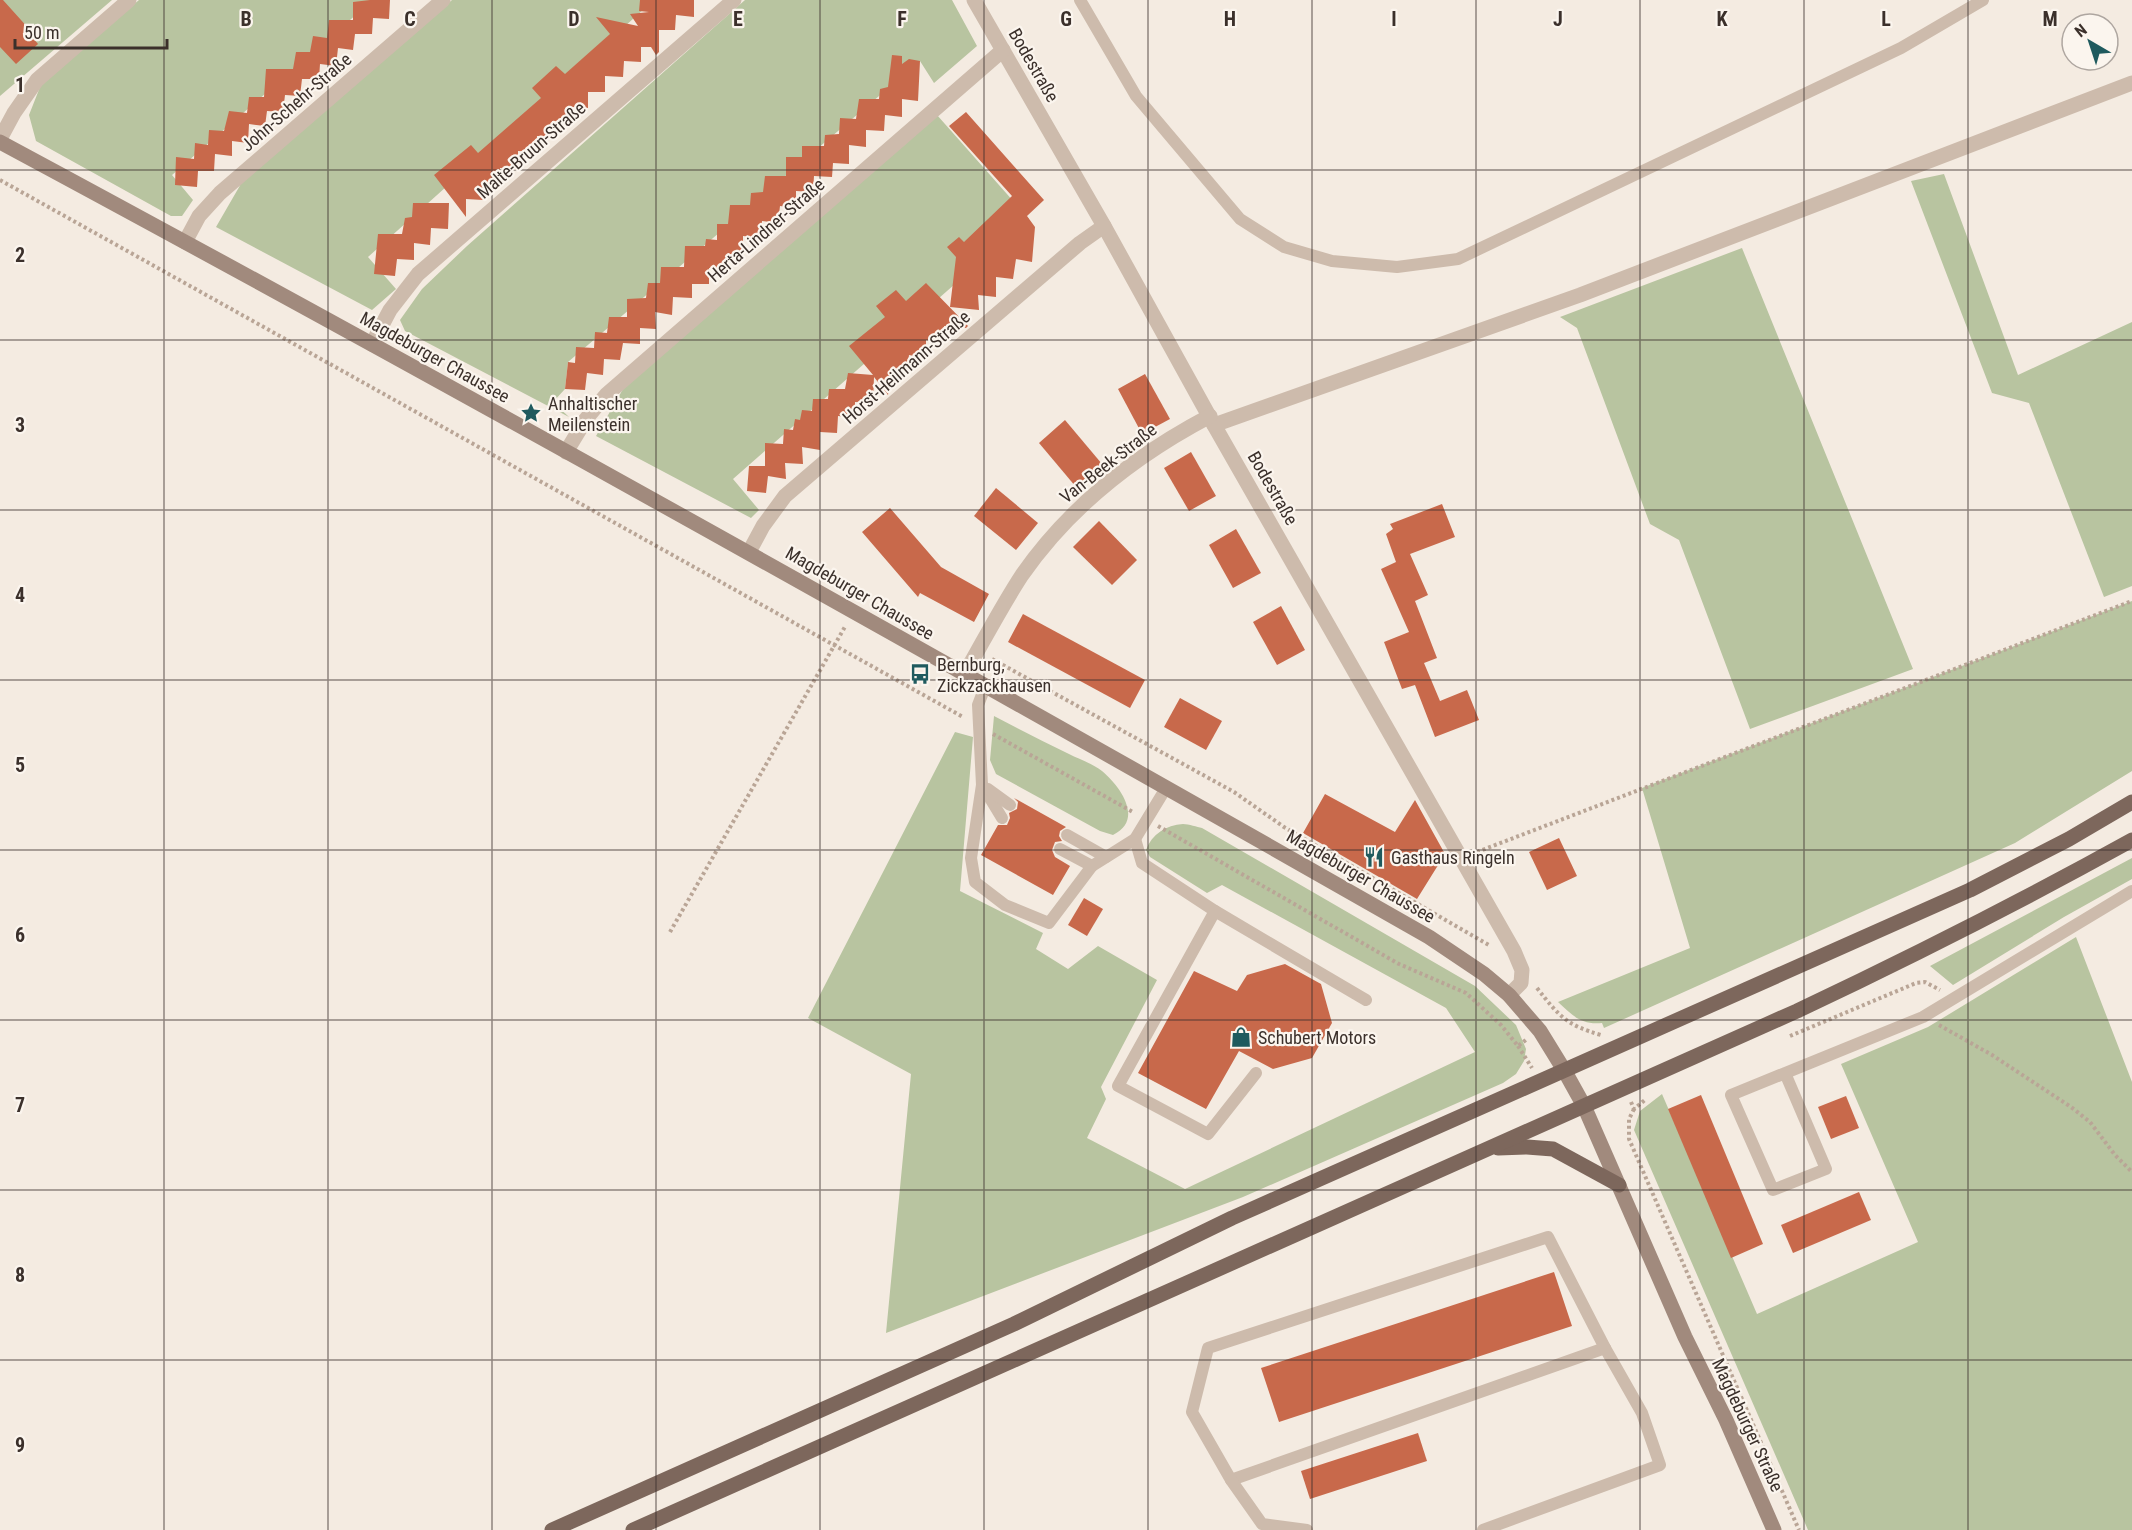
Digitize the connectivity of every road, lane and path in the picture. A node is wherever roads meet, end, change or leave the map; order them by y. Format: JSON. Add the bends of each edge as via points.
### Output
{"nodes":[{"id":1,"x":129,"y":0,"type":"edge"},
{"id":2,"x":443,"y":0,"type":"edge"},
{"id":3,"x":734,"y":0,"type":"edge"},
{"id":4,"x":974,"y":0,"type":"edge"},
{"id":5,"x":1080,"y":0,"type":"edge"},
{"id":6,"x":1983,"y":0,"type":"edge"},
{"id":7,"x":1003,"y":50,"type":"junction"},
{"id":8,"x":2132,"y":83,"type":"edge"},
{"id":9,"x":0,"y":141,"type":"edge"},
{"id":10,"x":0,"y":180,"type":"edge"},
{"id":11,"x":1104,"y":226,"type":"junction"},
{"id":12,"x":185,"y":242,"type":"junction"},
{"id":13,"x":372,"y":344,"type":"junction"},
{"id":14,"x":1212,"y":421,"type":"junction"},
{"id":15,"x":566,"y":452,"type":"junction"},
{"id":16,"x":749,"y":552,"type":"junction"},
{"id":17,"x":2132,"y":601,"type":"edge"},
{"id":18,"x":853,"y":611,"type":"junction"},
{"id":19,"x":834,"y":645,"type":"junction"},
{"id":20,"x":978,"y":651,"type":"junction"},
{"id":21,"x":964,"y":675,"type":"junction"},
{"id":22,"x":985,"y":687,"type":"junction"},
{"id":23,"x":980,"y":726,"type":"junction"},
{"id":24,"x":982,"y":785,"type":"junction"},
{"id":25,"x":1166,"y":788,"type":"junction"},
{"id":26,"x":2132,"y":802,"type":"edge"},
{"id":27,"x":1010,"y":805,"type":"dead end"},
{"id":28,"x":1002,"y":818,"type":"dead end"},
{"id":29,"x":1148,"y":820,"type":"junction"},
{"id":30,"x":1067,"y":835,"type":"dead end"},
{"id":31,"x":1135,"y":839,"type":"junction"},
{"id":32,"x":2132,"y":840,"type":"edge"},
{"id":33,"x":1060,"y":849,"type":"dead end"},
{"id":34,"x":1106,"y":857,"type":"junction"},
{"id":35,"x":1462,"y":857,"type":"junction"},
{"id":36,"x":1092,"y":866,"type":"junction"},
{"id":37,"x":2132,"y":891,"type":"edge"},
{"id":38,"x":1215,"y":911,"type":"junction"},
{"id":39,"x":670,"y":932,"type":"dead end"},
{"id":40,"x":1491,"y":946,"type":"dead end"},
{"id":41,"x":1522,"y":970,"type":"junction"},
{"id":42,"x":1509,"y":995,"type":"junction"},
{"id":43,"x":1366,"y":1000,"type":"dead end"},
{"id":44,"x":1947,"y":1003,"type":"junction"},
{"id":45,"x":1560,"y":1016,"type":"junction"},
{"id":46,"x":1923,"y":1017,"type":"junction"},
{"id":47,"x":1540,"y":1031,"type":"junction"},
{"id":48,"x":1785,"y":1038,"type":"dead end"},
{"id":49,"x":1608,"y":1051,"type":"junction"},
{"id":50,"x":1564,"y":1070,"type":"junction"},
{"id":51,"x":1256,"y":1073,"type":"dead end"},
{"id":52,"x":1785,"y":1073,"type":"junction"},
{"id":53,"x":1625,"y":1089,"type":"junction"},
{"id":54,"x":1651,"y":1096,"type":"dead end"},
{"id":55,"x":1584,"y":1106,"type":"junction"},
{"id":56,"x":1634,"y":1109,"type":"junction"},
{"id":57,"x":1489,"y":1149,"type":"junction"},
{"id":58,"x":2132,"y":1172,"type":"edge"},
{"id":59,"x":1618,"y":1185,"type":"junction"},
{"id":60,"x":1685,"y":1337,"type":"joint"},
{"id":61,"x":1605,"y":1348,"type":"junction"},
{"id":62,"x":1231,"y":1480,"type":"junction"},
{"id":63,"x":552,"y":1530,"type":"edge"},
{"id":64,"x":633,"y":1530,"type":"edge"},
{"id":65,"x":1307,"y":1530,"type":"edge"},
{"id":66,"x":1483,"y":1530,"type":"edge"},
{"id":67,"x":1774,"y":1530,"type":"edge"},
{"id":68,"x":1799,"y":1530,"type":"edge"}],
"edges":[{"from":1,"to":9,"type":"street","via":[[37,80]]},
{"from":2,"to":12,"type":"street","name":"John-Schehr-Straße","via":[[220,194],[200,216]]},
{"from":3,"to":13,"type":"street","name":"Malte-Bruun-Straße","via":[[418,274],[390,310]]},
{"from":4,"to":7,"type":"street","name":"Bodestraße"},
{"from":5,"to":6,"type":"lane","via":[[1136,96],[1240,219],[1284,247],[1332,261],[1396,267],[1458,259],[1901,48]]},
{"from":7,"to":11,"type":"street","name":"Bodestraße"},
{"from":7,"to":15,"type":"street","name":"Herta-Lindner-Straße","via":[[606,395]]},
{"from":8,"to":14,"type":"street","name":"Van-Beek-Straße","via":[[1580,295]]},
{"from":9,"to":12,"type":"main road","name":"Magdeburger Chaussee"},
{"from":10,"to":19,"type":"path"},
{"from":11,"to":14,"type":"street","name":"Bodestraße"},
{"from":11,"to":16,"type":"street","name":"Horst-Heilmann-Straße","via":[[786,496]]},
{"from":12,"to":13,"type":"main road","name":"Magdeburger Chaussee"},
{"from":13,"to":15,"type":"main road","name":"Magdeburger Chaussee"},
{"from":14,"to":20,"type":"street","name":"Van-Beek-Straße","via":[[1146,453],[1070,516],[1022,576]]},
{"from":14,"to":35,"type":"street","name":"Bodestraße"},
{"from":15,"to":16,"type":"main road","name":"Magdeburger Chaussee"},
{"from":16,"to":18,"type":"main road","name":"Magdeburger Chaussee"},
{"from":17,"to":35,"type":"path"},
{"from":18,"to":19,"type":"path"},
{"from":18,"to":21,"type":"main road","name":"Magdeburger Chaussee"},
{"from":19,"to":23,"type":"path"},
{"from":19,"to":39,"type":"path"},
{"from":20,"to":21,"type":"street","name":"Van-Beek-Straße"},
{"from":20,"to":40,"type":"path","via":[[1234,792],[1284,827]]},
{"from":21,"to":22,"type":"main road","name":"Magdeburger Chaussee"},
{"from":22,"to":23,"type":"lane","via":[[978,705]]},
{"from":22,"to":25,"type":"main road","name":"Magdeburger Chaussee"},
{"from":23,"to":24,"type":"lane"},
{"from":23,"to":29,"type":"path"},
{"from":24,"to":27,"type":"lane"},
{"from":24,"to":28,"type":"lane"},
{"from":24,"to":36,"type":"lane","via":[[971,858],[975,882],[1005,905],[1049,923]]},
{"from":25,"to":29,"type":"lane"},
{"from":25,"to":42,"type":"main road","name":"Magdeburger Chaussee","via":[[1429,937]]},
{"from":26,"to":49,"type":"main road","via":[[1970,890]]},
{"from":29,"to":31,"type":"lane"},
{"from":29,"to":47,"type":"path","via":[[1399,964],[1466,993],[1518,1046]]},
{"from":30,"to":34,"type":"lane"},
{"from":31,"to":34,"type":"lane"},
{"from":31,"to":38,"type":"lane","via":[[1142,863]]},
{"from":32,"to":53,"type":"main road","via":[[1881,971]]},
{"from":33,"to":36,"type":"lane"},
{"from":34,"to":36,"type":"lane"},
{"from":35,"to":41,"type":"street","name":"Bodestraße"},
{"from":37,"to":44,"type":"lane"},
{"from":38,"to":43,"type":"lane"},
{"from":38,"to":51,"type":"lane","via":[[1118,1086],[1208,1134]]},
{"from":41,"to":42,"type":"street","via":[[1521,983]]},
{"from":41,"to":45,"type":"path"},
{"from":42,"to":47,"type":"main road","name":"Magdeburger Chaussee"},
{"from":44,"to":46,"type":"lane"},
{"from":44,"to":48,"type":"path","via":[[1940,989],[1925,982],[1916,983]]},
{"from":45,"to":47,"type":"path"},
{"from":45,"to":49,"type":"path","via":[[1586,1032],[1601,1035]]},
{"from":46,"to":52,"type":"lane"},
{"from":46,"to":58,"type":"path","via":[[2071,1107],[2090,1122]]},
{"from":47,"to":50,"type":"main road","name":"Magdeburger Chaussee"},
{"from":49,"to":50,"type":"main road"},
{"from":50,"to":55,"type":"main road","name":"Magdeburger Chaussee"},
{"from":50,"to":63,"type":"main road","via":[[1232,1218],[1024,1319]]},
{"from":52,"to":52,"type":"lane","via":[[1731,1095],[1773,1190],[1827,1169]]},
{"from":53,"to":55,"type":"main road"},
{"from":53,"to":56,"type":"path"},
{"from":54,"to":56,"type":"path"},
{"from":55,"to":57,"type":"main road"},
{"from":55,"to":59,"type":"main road","name":"Magdeburger Chaussee"},
{"from":56,"to":68,"type":"path","via":[[1629,1119],[1629,1139]]},
{"from":57,"to":59,"type":"main road","via":[[1552,1149]]},
{"from":57,"to":64,"type":"main road"},
{"from":59,"to":60,"type":"main road","name":"Magdeburger Chaussee"},
{"from":60,"to":67,"type":"main road","name":"Magdeburger Straße"},
{"from":61,"to":62,"type":"lane"},
{"from":61,"to":62,"type":"lane","via":[[1548,1237],[1208,1348],[1192,1412]]},
{"from":61,"to":66,"type":"lane","via":[[1642,1413],[1660,1465]]},
{"from":62,"to":65,"type":"lane","via":[[1262,1524]]}]}
